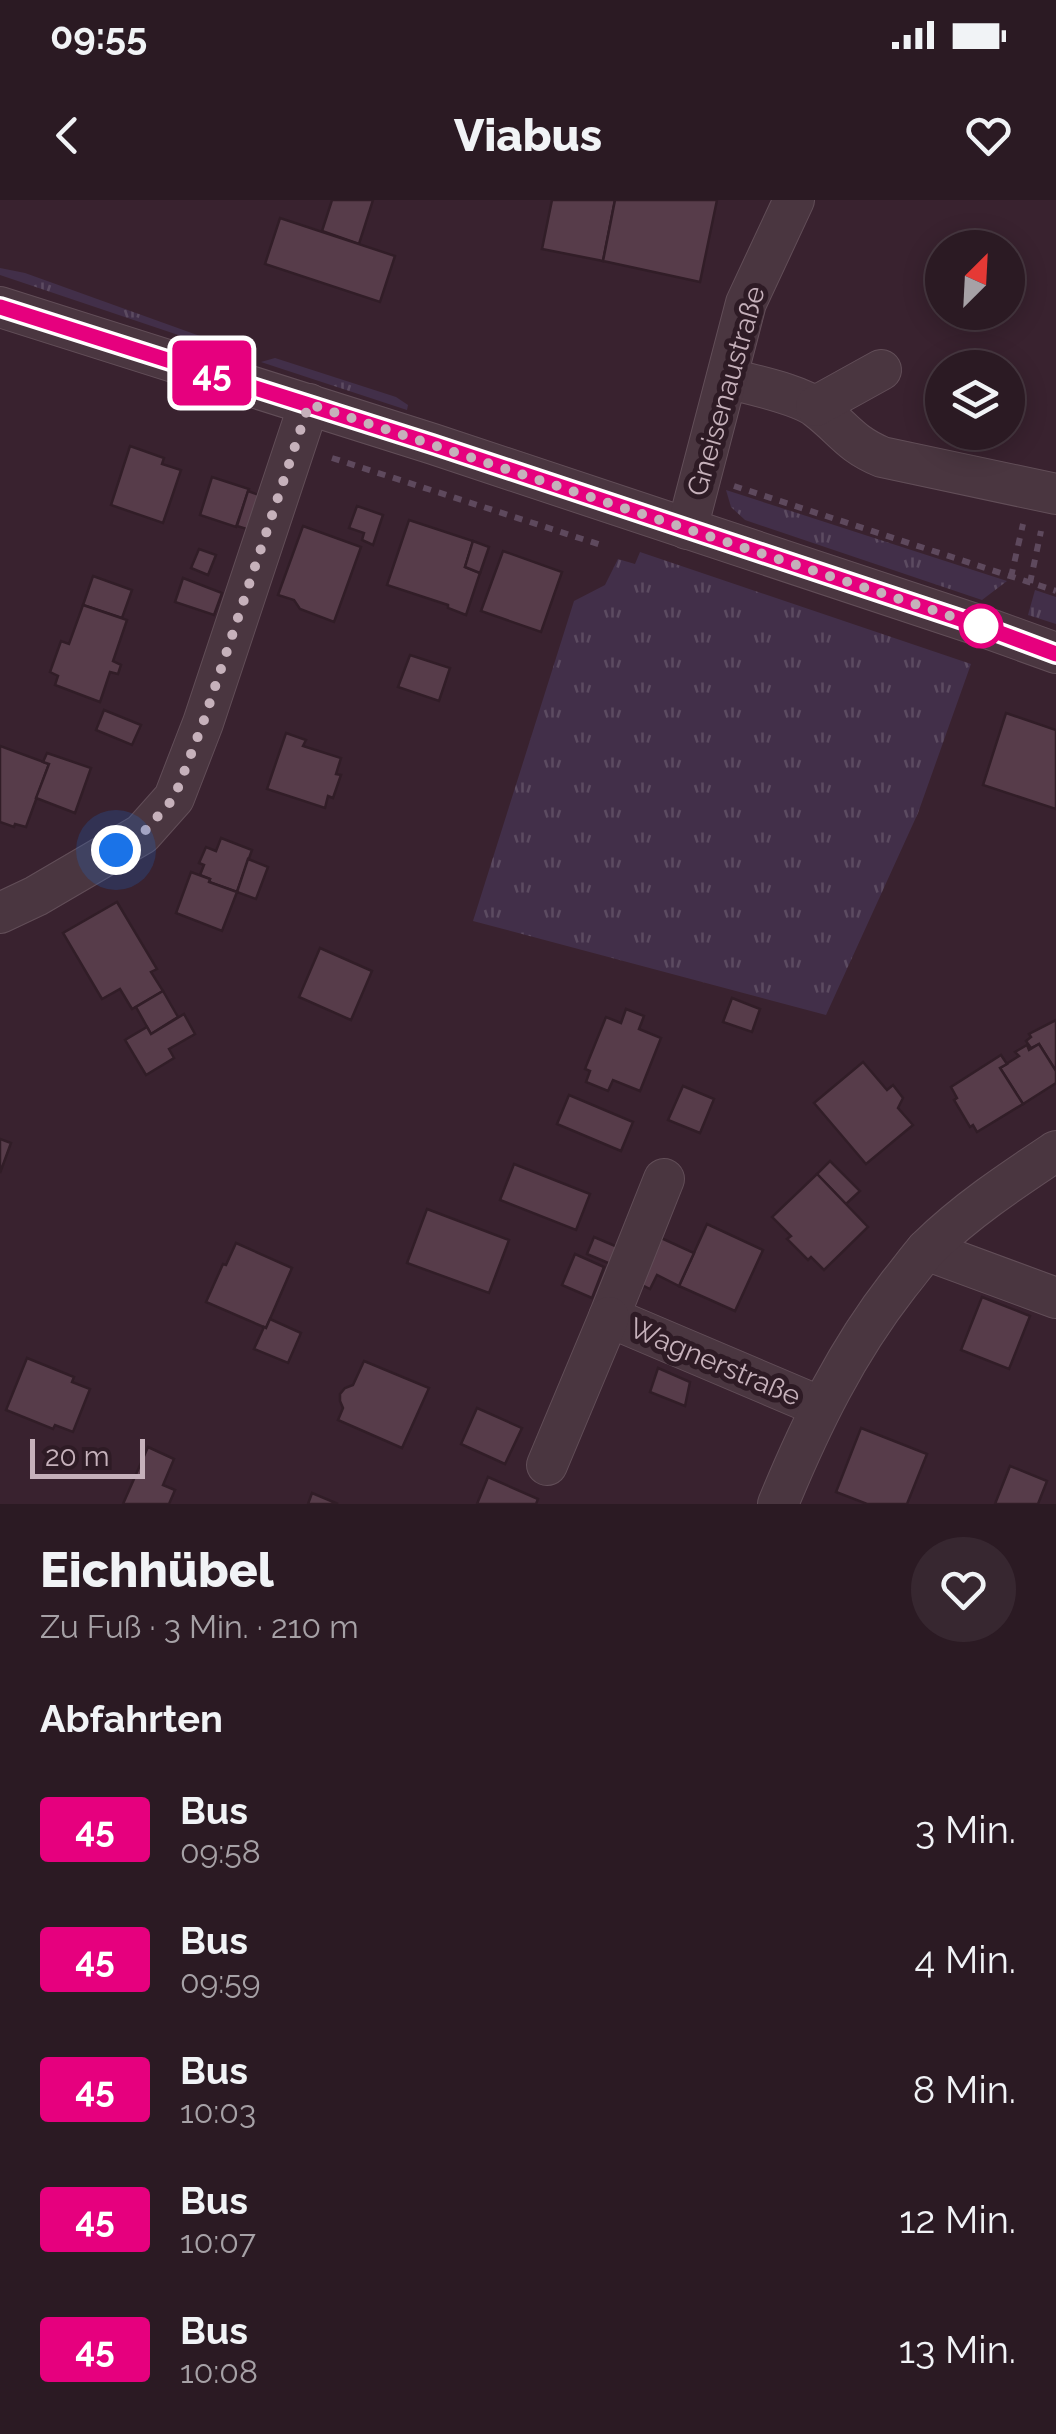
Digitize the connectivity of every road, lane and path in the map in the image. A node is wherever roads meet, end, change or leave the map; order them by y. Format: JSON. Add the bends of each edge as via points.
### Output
{"nodes":[{"id":1,"x":794,"y":200,"type":"edge"},
{"id":2,"x":0,"y":307,"type":"edge"},
{"id":3,"x":881,"y":370,"type":"dead end"},
{"id":4,"x":728,"y":378,"type":"junction"},
{"id":5,"x":309,"y":404,"type":"junction"},
{"id":6,"x":816,"y":406,"type":"junction"},
{"id":7,"x":295,"y":446,"type":"junction"},
{"id":8,"x":721,"y":481,"type":"dead end"},
{"id":9,"x":1045,"y":492,"type":"edge"},
{"id":10,"x":687,"y":529,"type":"junction"},
{"id":11,"x":613,"y":546,"type":"dead end"},
{"id":12,"x":1012,"y":576,"type":"junction"},
{"id":13,"x":1030,"y":583,"type":"junction"},
{"id":14,"x":1056,"y":591,"type":"edge"},
{"id":15,"x":1056,"y":654,"type":"edge"},
{"id":16,"x":0,"y":914,"type":"edge"},
{"id":17,"x":1056,"y":1151,"type":"edge"},
{"id":18,"x":664,"y":1179,"type":"dead end"},
{"id":19,"x":926,"y":1250,"type":"junction"},
{"id":20,"x":1056,"y":1298,"type":"edge"},
{"id":21,"x":609,"y":1317,"type":"junction"},
{"id":22,"x":822,"y":1406,"type":"junction"},
{"id":23,"x":548,"y":1465,"type":"dead end"},
{"id":24,"x":778,"y":1504,"type":"edge"}],
"edges":[{"from":1,"to":4,"type":"street","name":"Gneisenaustraße","via":[[746,304]]},
{"from":2,"to":5,"type":"street"},
{"from":3,"to":6,"type":"street"},
{"from":4,"to":6,"type":"street"},
{"from":4,"to":10,"type":"street","name":"Gneisenaustraße"},
{"from":5,"to":7,"type":"street"},
{"from":5,"to":10,"type":"street"},
{"from":6,"to":9,"type":"street","via":[[861,448],[882,457]]},
{"from":7,"to":11,"type":"path"},
{"from":7,"to":16,"type":"street","via":[[174,798],[142,834]]},
{"from":8,"to":12,"type":"path"},
{"from":9,"to":12,"type":"path"},
{"from":9,"to":13,"type":"path"},
{"from":10,"to":15,"type":"street"},
{"from":12,"to":13,"type":"path"},
{"from":13,"to":14,"type":"path"},
{"from":17,"to":19,"type":"street","name":"Wagnerstraße","via":[[984,1198]]},
{"from":18,"to":21,"type":"street","name":"Wagnerstraße"},
{"from":19,"to":20,"type":"street"},
{"from":19,"to":22,"type":"street","name":"Wagnerstraße","via":[[876,1313]]},
{"from":21,"to":22,"type":"street","name":"Wagnerstraße"},
{"from":21,"to":23,"type":"street","name":"Wagnerstraße"},
{"from":22,"to":24,"type":"street","name":"Wagnerstraße"}]}
